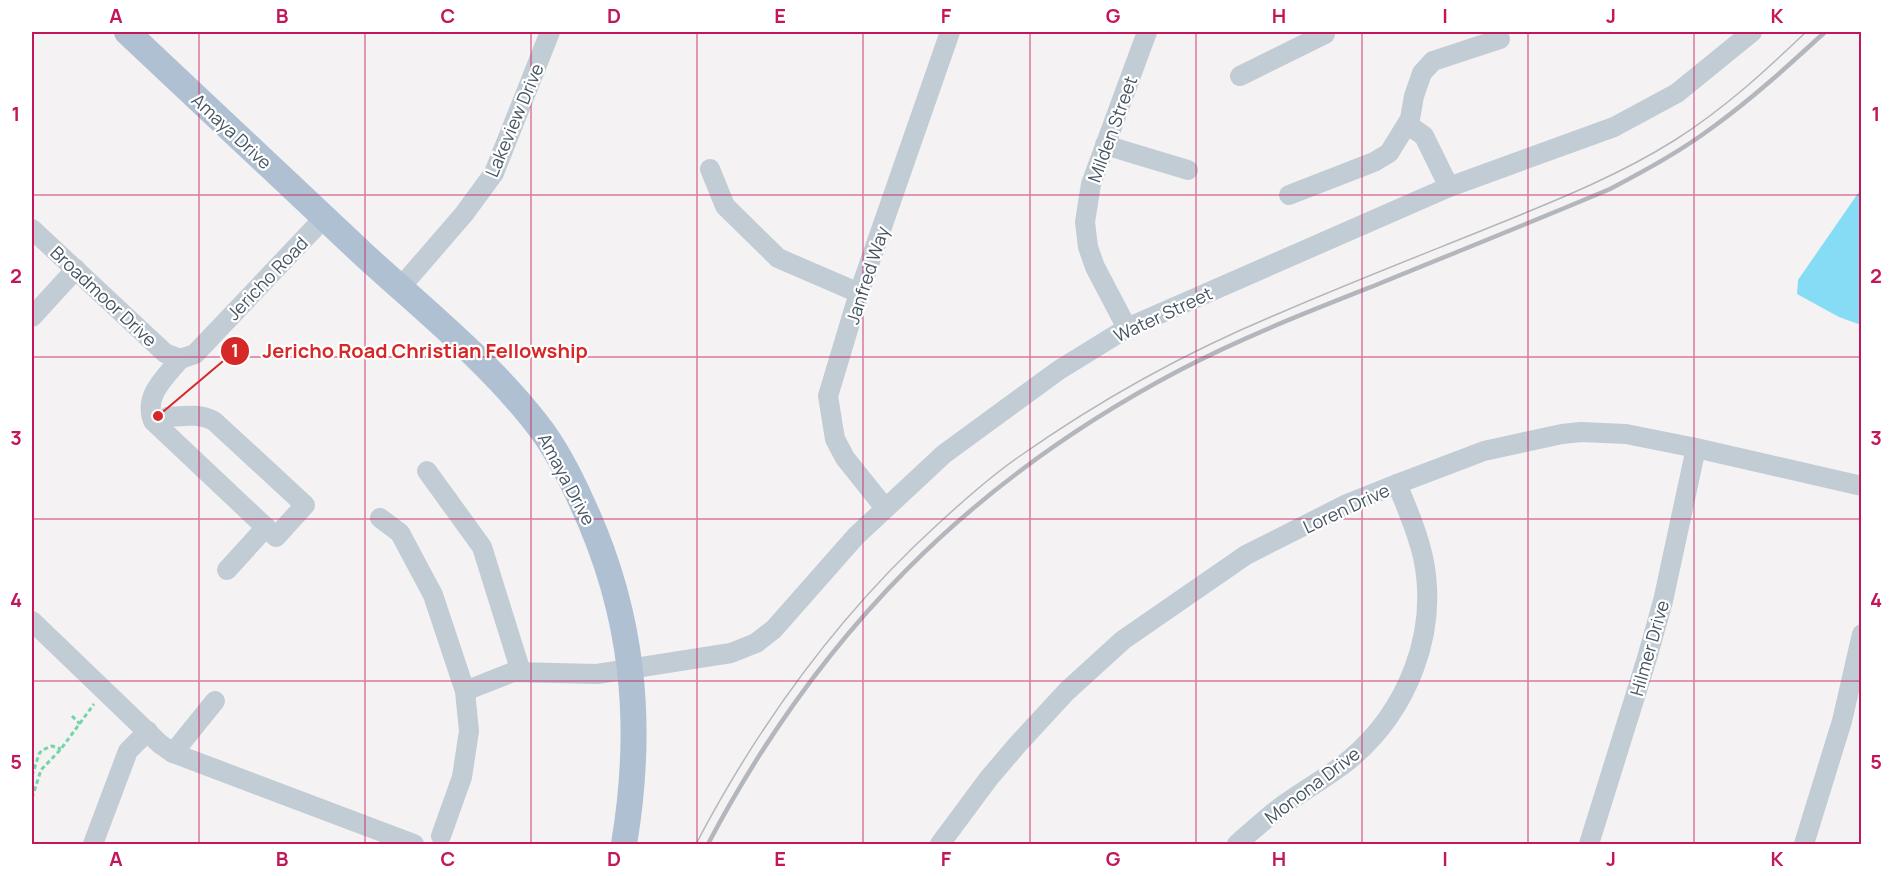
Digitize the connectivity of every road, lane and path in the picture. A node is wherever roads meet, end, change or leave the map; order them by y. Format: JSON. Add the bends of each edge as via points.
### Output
{"nodes":[{"id":1,"x":127,"y":32,"type":"edge"},
{"id":2,"x":950,"y":32,"type":"edge"},
{"id":3,"x":1147,"y":32,"type":"edge"},
{"id":4,"x":1324,"y":32,"type":"edge"},
{"id":5,"x":1497,"y":32,"type":"edge"},
{"id":6,"x":1752,"y":32,"type":"edge"},
{"id":7,"x":547,"y":33,"type":"edge"},
{"id":8,"x":1240,"y":76,"type":"dead end"},
{"id":9,"x":1407,"y":124,"type":"junction"},
{"id":10,"x":1105,"y":145,"type":"junction"},
{"id":11,"x":710,"y":169,"type":"dead end"},
{"id":12,"x":1188,"y":170,"type":"dead end"},
{"id":13,"x":1449,"y":187,"type":"junction"},
{"id":14,"x":1289,"y":195,"type":"dead end"},
{"id":15,"x":324,"y":218,"type":"junction"},
{"id":16,"x":32,"y":229,"type":"edge"},
{"id":17,"x":76,"y":269,"type":"junction"},
{"id":18,"x":400,"y":288,"type":"junction"},
{"id":19,"x":860,"y":293,"type":"junction"},
{"id":20,"x":32,"y":317,"type":"edge"},
{"id":21,"x":1126,"y":328,"type":"junction"},
{"id":22,"x":180,"y":359,"type":"junction"},
{"id":23,"x":160,"y":427,"type":"junction"},
{"id":24,"x":1696,"y":448,"type":"junction"},
{"id":25,"x":427,"y":471,"type":"dead end"},
{"id":26,"x":1397,"y":484,"type":"junction"},
{"id":27,"x":1862,"y":486,"type":"edge"},
{"id":28,"x":885,"y":508,"type":"junction"},
{"id":29,"x":380,"y":518,"type":"dead end"},
{"id":30,"x":266,"y":527,"type":"junction"},
{"id":31,"x":226,"y":570,"type":"dead end"},
{"id":32,"x":32,"y":621,"type":"edge"},
{"id":33,"x":1862,"y":634,"type":"edge"},
{"id":34,"x":630,"y":669,"type":"junction"},
{"id":35,"x":521,"y":672,"type":"junction"},
{"id":36,"x":465,"y":691,"type":"junction"},
{"id":37,"x":215,"y":701,"type":"dead end"},
{"id":38,"x":95,"y":703,"type":"dead end"},
{"id":39,"x":72,"y":716,"type":"dead end"},
{"id":40,"x":80,"y":724,"type":"junction"},
{"id":41,"x":148,"y":731,"type":"junction"},
{"id":42,"x":61,"y":749,"type":"junction"},
{"id":43,"x":172,"y":753,"type":"junction"},
{"id":44,"x":32,"y":776,"type":"edge"},
{"id":45,"x":32,"y":798,"type":"edge"},
{"id":46,"x":441,"y":836,"type":"dead end"},
{"id":47,"x":93,"y":844,"type":"edge"},
{"id":48,"x":414,"y":844,"type":"edge"},
{"id":49,"x":624,"y":844,"type":"edge"},
{"id":50,"x":940,"y":844,"type":"edge"},
{"id":51,"x":1236,"y":844,"type":"edge"},
{"id":52,"x":1588,"y":844,"type":"edge"},
{"id":53,"x":1804,"y":844,"type":"edge"}],
"edges":[{"from":1,"to":15,"type":"main road","name":"Amaya Drive"},
{"from":2,"to":19,"type":"street","name":"Janfred Way"},
{"from":3,"to":10,"type":"street","name":"Milden Street"},
{"from":4,"to":8,"type":"street"},
{"from":5,"to":9,"type":"street","via":[[1500,39],[1426,66]]},
{"from":6,"to":13,"type":"street","name":"Water Street","via":[[1677,93],[1614,127]]},
{"from":7,"to":18,"type":"street","name":"Lakeview Drive","via":[[494,173]]},
{"from":9,"to":13,"type":"street","via":[[1425,136]]},
{"from":9,"to":14,"type":"street","via":[[1389,153]]},
{"from":10,"to":12,"type":"street"},
{"from":10,"to":21,"type":"street","name":"Milden Street","via":[[1091,184],[1085,222],[1095,267]]},
{"from":11,"to":19,"type":"street","via":[[725,206],[778,258]]},
{"from":13,"to":21,"type":"street","name":"Water Street"},
{"from":15,"to":18,"type":"main road","name":"Amaya Drive"},
{"from":15,"to":22,"type":"street","name":"Jericho Road","via":[[195,354]]},
{"from":16,"to":17,"type":"street","name":"Broadmoor Drive"},
{"from":17,"to":20,"type":"street"},
{"from":17,"to":22,"type":"street","name":"Broadmoor Drive","via":[[165,353]]},
{"from":18,"to":34,"type":"main road","name":"Amaya Drive","via":[[482,361],[538,425],[558,457],[605,559]]},
{"from":19,"to":28,"type":"street","name":"Janfred Way","via":[[828,396],[835,439],[845,458]]},
{"from":21,"to":28,"type":"street","name":"Water Street","via":[[1059,370],[944,454]]},
{"from":22,"to":23,"type":"street","via":[[151,399],[150,414]]},
{"from":23,"to":30,"type":"street"},
{"from":23,"to":30,"type":"street","via":[[168,417],[205,416],[305,505],[276,537]]},
{"from":24,"to":26,"type":"street","name":"Loren Drive","via":[[1626,434],[1562,434],[1484,451]]},
{"from":24,"to":27,"type":"street","name":"Loren Drive"},
{"from":24,"to":52,"type":"street","name":"Hilmer Drive","via":[[1663,601]]},
{"from":25,"to":35,"type":"street","via":[[482,547]]},
{"from":26,"to":50,"type":"street","name":"Loren Drive","via":[[1347,504],[1246,555],[1123,640],[1067,691],[1018,744]]},
{"from":26,"to":51,"type":"street","name":"Monona Drive","via":[[1418,536],[1426,582],[1425,632],[1412,675],[1392,712],[1365,746]]},
{"from":28,"to":34,"type":"street","name":"Water Street","via":[[774,629],[756,642],[731,653]]},
{"from":29,"to":36,"type":"street","via":[[400,533],[433,595]]},
{"from":30,"to":31,"type":"street"},
{"from":32,"to":41,"type":"street"},
{"from":33,"to":53,"type":"street","via":[[1842,721]]},
{"from":34,"to":35,"type":"street","name":"Water Street","via":[[597,674]]},
{"from":34,"to":49,"type":"main road","name":"Amaya Drive","via":[[635,741]]},
{"from":35,"to":36,"type":"street","name":"Water Street"},
{"from":36,"to":46,"type":"street","via":[[469,731],[462,777]]},
{"from":37,"to":43,"type":"street"},
{"from":38,"to":40,"type":"path"},
{"from":39,"to":40,"type":"path"},
{"from":40,"to":42,"type":"path"},
{"from":41,"to":43,"type":"street"},
{"from":41,"to":47,"type":"street","via":[[128,751]]},
{"from":42,"to":44,"type":"path","via":[[52,746],[42,750]]},
{"from":42,"to":45,"type":"path","via":[[41,770]]},
{"from":43,"to":48,"type":"street"}]}
